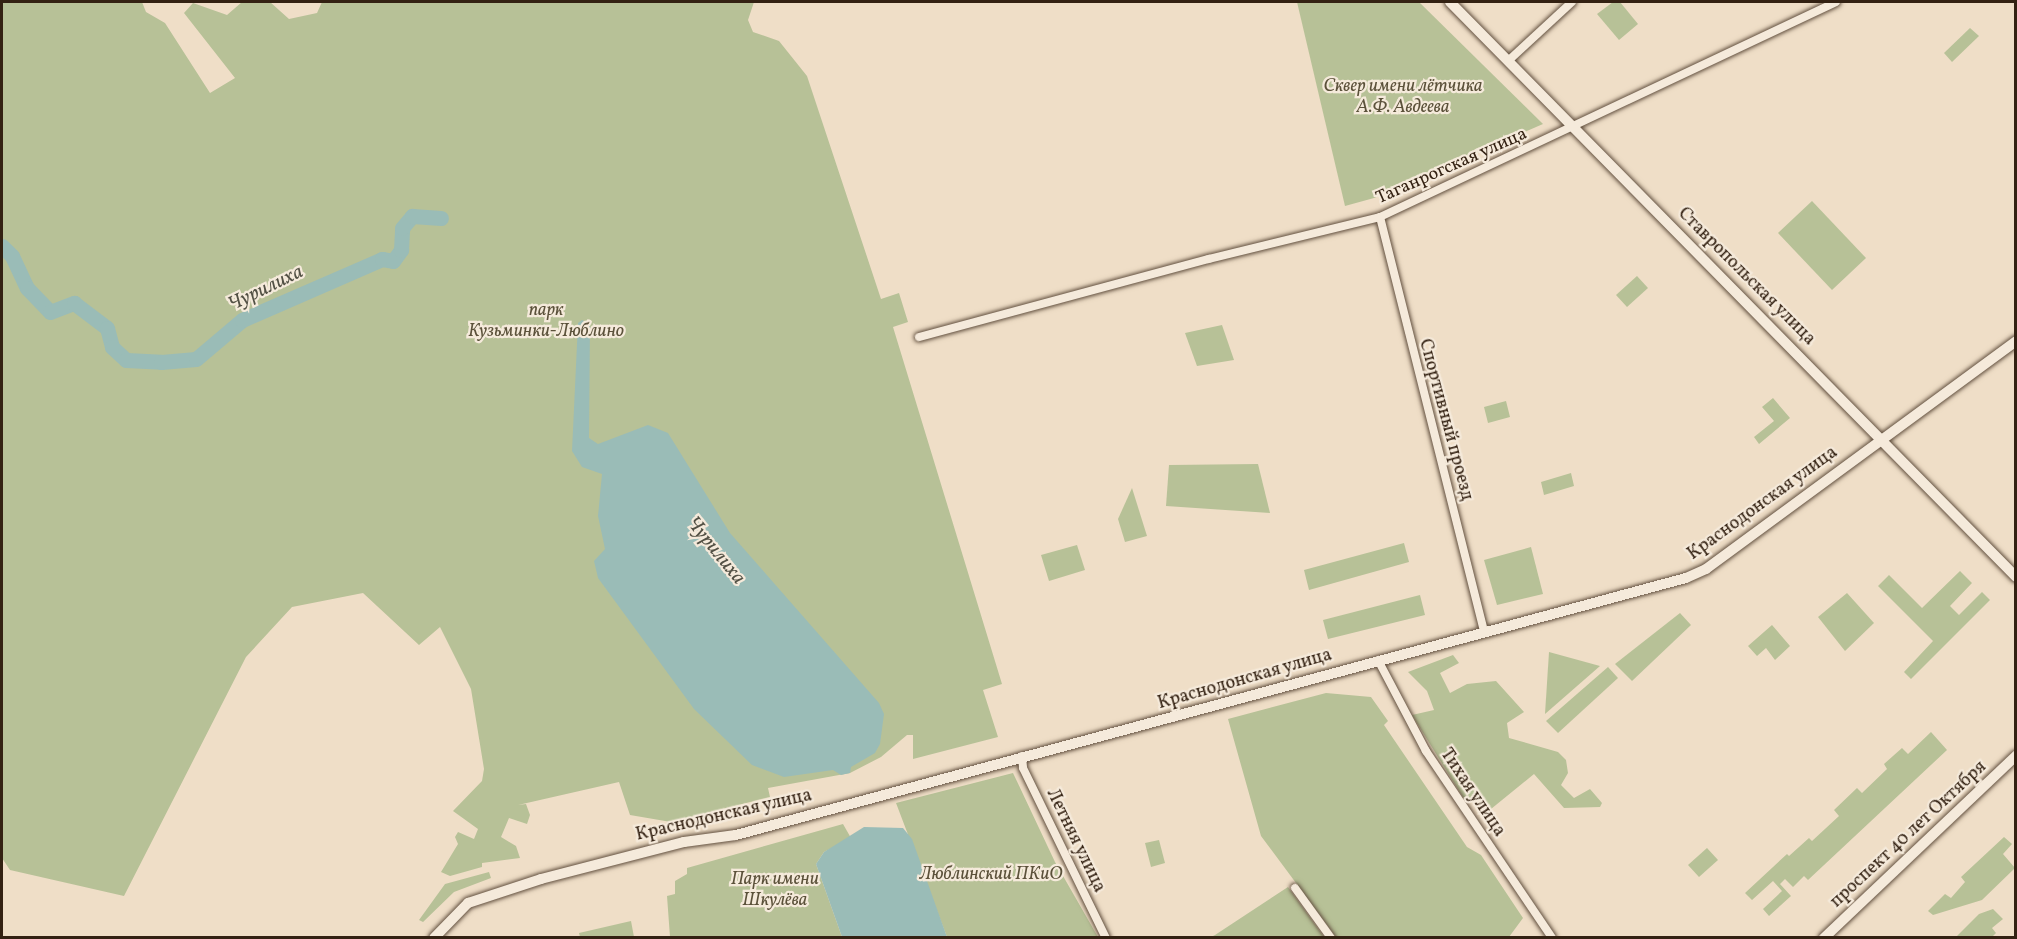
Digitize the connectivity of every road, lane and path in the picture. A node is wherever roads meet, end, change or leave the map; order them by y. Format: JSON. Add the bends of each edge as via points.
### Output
{"nodes":[{"id":1,"x":1450,"y":2,"type":"edge"},
{"id":2,"x":1572,"y":2,"type":"edge"},
{"id":3,"x":1836,"y":2,"type":"edge"},
{"id":4,"x":1509,"y":61,"type":"junction"},
{"id":5,"x":1574,"y":126,"type":"junction"},
{"id":6,"x":1380,"y":217,"type":"junction"},
{"id":7,"x":919,"y":337,"type":"dead end"},
{"id":8,"x":2016,"y":341,"type":"edge"},
{"id":9,"x":1881,"y":440,"type":"junction"},
{"id":10,"x":2016,"y":577,"type":"edge"},
{"id":11,"x":1484,"y":630,"type":"junction"},
{"id":12,"x":1378,"y":660,"type":"junction"},
{"id":13,"x":1023,"y":756,"type":"junction"},
{"id":14,"x":2016,"y":756,"type":"edge"},
{"id":15,"x":1295,"y":888,"type":"dead end"},
{"id":16,"x":434,"y":938,"type":"edge"},
{"id":17,"x":1107,"y":938,"type":"edge"},
{"id":18,"x":1330,"y":938,"type":"edge"},
{"id":19,"x":1552,"y":938,"type":"edge"},
{"id":20,"x":1824,"y":938,"type":"edge"}],
"edges":[{"from":1,"to":4,"type":"main road","name":"Ставропольская улица"},
{"from":2,"to":4,"type":"street"},
{"from":3,"to":5,"type":"street","name":"Таганрогская улица"},
{"from":4,"to":5,"type":"main road","name":"Ставропольская улица"},
{"from":5,"to":6,"type":"street","name":"Таганрогская улица"},
{"from":5,"to":9,"type":"main road","name":"Ставропольская улица"},
{"from":6,"to":7,"type":"street","name":"Таганрогская улица"},
{"from":6,"to":11,"type":"street","name":"Спортивный проезд"},
{"from":8,"to":9,"type":"main road","name":"Краснодонская улица"},
{"from":9,"to":10,"type":"main road","name":"Ставропольская улица"},
{"from":9,"to":11,"type":"main road","name":"Краснодонская улица","via":[[1696,574]]},
{"from":11,"to":12,"type":"main road","name":"Краснодонская улица"},
{"from":12,"to":13,"type":"main road","name":"Краснодонская улица"},
{"from":12,"to":19,"type":"street","name":"Тихая улица","via":[[1426,751]]},
{"from":13,"to":16,"type":"main road","name":"Краснодонская улица","via":[[736,835],[654,849],[478,898],[460,909]]},
{"from":13,"to":17,"type":"street","name":"Летняя улица","via":[[1023,768]]},
{"from":14,"to":20,"type":"main road","name":"проспект 40 лет Октября"},
{"from":15,"to":18,"type":"street"}]}
